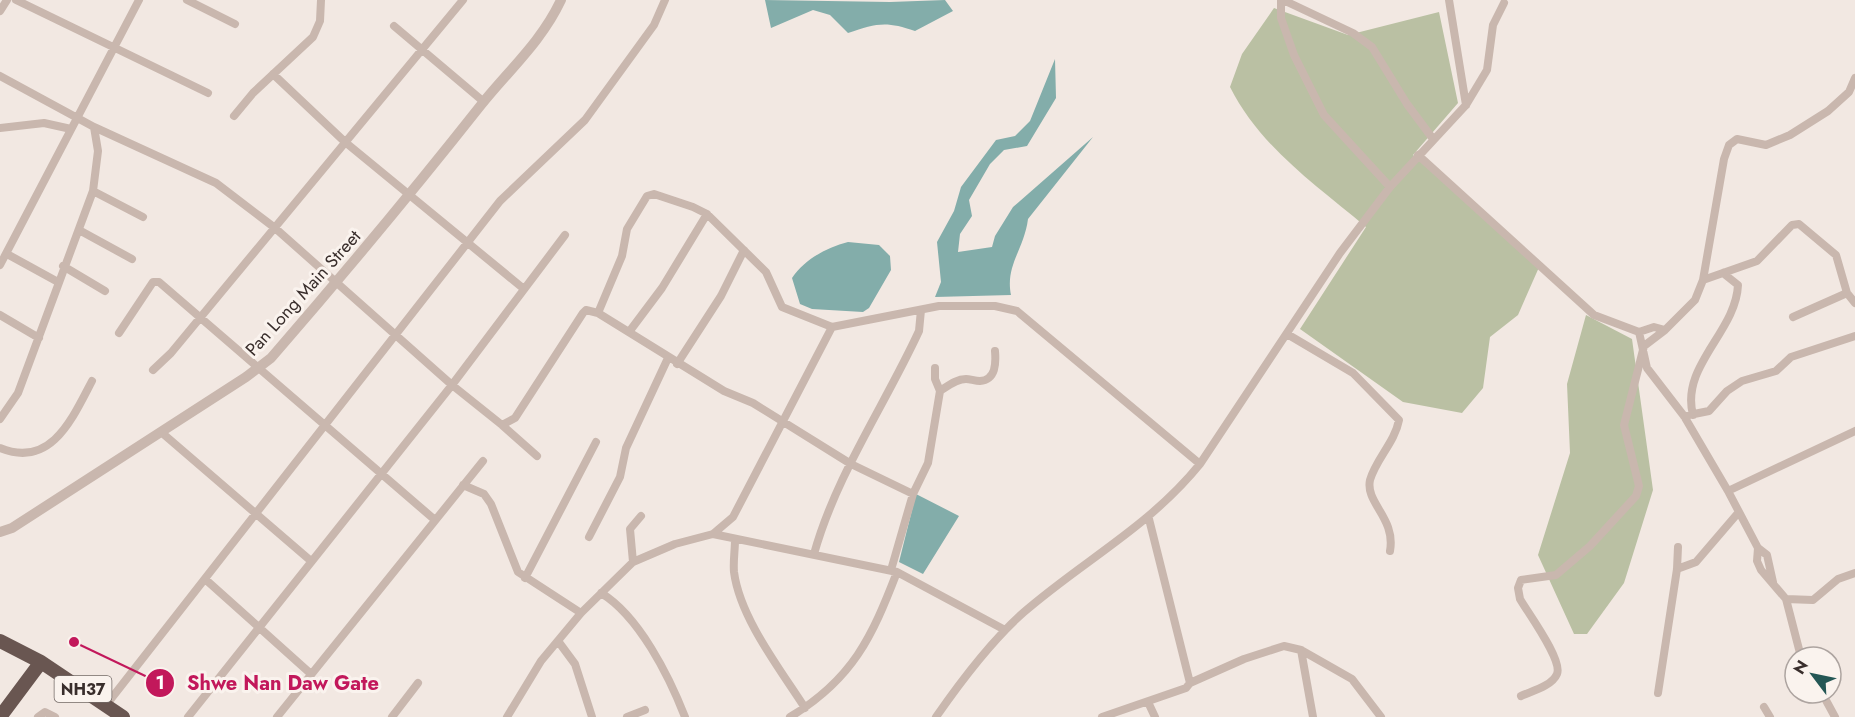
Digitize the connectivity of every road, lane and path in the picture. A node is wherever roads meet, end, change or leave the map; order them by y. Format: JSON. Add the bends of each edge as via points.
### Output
{"nodes":[{"id":1,"x":7,"y":0,"type":"edge"},
{"id":2,"x":16,"y":0,"type":"edge"},
{"id":3,"x":139,"y":0,"type":"edge"},
{"id":4,"x":187,"y":0,"type":"edge"},
{"id":5,"x":321,"y":0,"type":"edge"},
{"id":6,"x":463,"y":0,"type":"edge"},
{"id":7,"x":561,"y":0,"type":"edge"},
{"id":8,"x":665,"y":0,"type":"edge"},
{"id":9,"x":1282,"y":0,"type":"edge"},
{"id":10,"x":1449,"y":0,"type":"edge"},
{"id":11,"x":1504,"y":3,"type":"dead end"},
{"id":12,"x":0,"y":11,"type":"edge"},
{"id":13,"x":235,"y":24,"type":"dead end"},
{"id":14,"x":394,"y":26,"type":"dead end"},
{"id":15,"x":113,"y":49,"type":"junction"},
{"id":16,"x":422,"y":50,"type":"junction"},
{"id":17,"x":273,"y":74,"type":"junction"},
{"id":18,"x":0,"y":76,"type":"edge"},
{"id":19,"x":1855,"y":78,"type":"edge"},
{"id":20,"x":208,"y":93,"type":"dead end"},
{"id":21,"x":484,"y":102,"type":"junction"},
{"id":22,"x":1467,"y":105,"type":"junction"},
{"id":23,"x":234,"y":116,"type":"dead end"},
{"id":24,"x":76,"y":117,"type":"junction"},
{"id":25,"x":94,"y":126,"type":"junction"},
{"id":26,"x":0,"y":128,"type":"edge"},
{"id":27,"x":71,"y":129,"type":"junction"},
{"id":28,"x":1434,"y":139,"type":"junction"},
{"id":29,"x":345,"y":142,"type":"junction"},
{"id":30,"x":1419,"y":155,"type":"junction"},
{"id":31,"x":1390,"y":187,"type":"junction"},
{"id":32,"x":93,"y":191,"type":"junction"},
{"id":33,"x":412,"y":194,"type":"junction"},
{"id":34,"x":706,"y":214,"type":"junction"},
{"id":35,"x":143,"y":217,"type":"dead end"},
{"id":36,"x":274,"y":228,"type":"junction"},
{"id":37,"x":79,"y":230,"type":"junction"},
{"id":38,"x":565,"y":235,"type":"dead end"},
{"id":39,"x":469,"y":243,"type":"junction"},
{"id":40,"x":744,"y":250,"type":"junction"},
{"id":41,"x":7,"y":254,"type":"junction"},
{"id":42,"x":132,"y":259,"type":"dead end"},
{"id":43,"x":0,"y":265,"type":"edge"},
{"id":44,"x":63,"y":266,"type":"junction"},
{"id":45,"x":1722,"y":273,"type":"junction"},
{"id":46,"x":1703,"y":280,"type":"junction"},
{"id":47,"x":58,"y":282,"type":"junction"},
{"id":48,"x":337,"y":282,"type":"junction"},
{"id":49,"x":524,"y":289,"type":"junction"},
{"id":50,"x":105,"y":291,"type":"dead end"},
{"id":51,"x":1848,"y":293,"type":"junction"},
{"id":52,"x":1855,"y":303,"type":"edge"},
{"id":53,"x":921,"y":310,"type":"junction"},
{"id":54,"x":598,"y":313,"type":"junction"},
{"id":55,"x":0,"y":315,"type":"edge"},
{"id":56,"x":200,"y":316,"type":"junction"},
{"id":57,"x":1793,"y":317,"type":"dead end"},
{"id":58,"x":832,"y":327,"type":"junction"},
{"id":59,"x":1665,"y":330,"type":"junction"},
{"id":60,"x":629,"y":332,"type":"junction"},
{"id":61,"x":1639,"y":332,"type":"junction"},
{"id":62,"x":119,"y":333,"type":"dead end"},
{"id":63,"x":398,"y":334,"type":"junction"},
{"id":64,"x":1287,"y":334,"type":"junction"},
{"id":65,"x":1855,"y":336,"type":"edge"},
{"id":66,"x":39,"y":338,"type":"junction"},
{"id":67,"x":1644,"y":346,"type":"junction"},
{"id":68,"x":995,"y":351,"type":"dead end"},
{"id":69,"x":668,"y":358,"type":"junction"},
{"id":70,"x":678,"y":364,"type":"junction"},
{"id":71,"x":935,"y":368,"type":"dead end"},
{"id":72,"x":259,"y":369,"type":"junction"},
{"id":73,"x":153,"y":370,"type":"dead end"},
{"id":74,"x":92,"y":381,"type":"dead end"},
{"id":75,"x":452,"y":385,"type":"junction"},
{"id":76,"x":940,"y":391,"type":"junction"},
{"id":77,"x":1689,"y":416,"type":"junction"},
{"id":78,"x":0,"y":420,"type":"edge"},
{"id":79,"x":783,"y":421,"type":"junction"},
{"id":80,"x":327,"y":425,"type":"junction"},
{"id":81,"x":502,"y":425,"type":"junction"},
{"id":82,"x":1855,"y":431,"type":"edge"},
{"id":83,"x":161,"y":432,"type":"junction"},
{"id":84,"x":596,"y":442,"type":"dead end"},
{"id":85,"x":0,"y":448,"type":"edge"},
{"id":86,"x":537,"y":456,"type":"dead end"},
{"id":87,"x":483,"y":461,"type":"dead end"},
{"id":88,"x":851,"y":464,"type":"junction"},
{"id":89,"x":1200,"y":464,"type":"junction"},
{"id":90,"x":382,"y":472,"type":"junction"},
{"id":91,"x":463,"y":485,"type":"junction"},
{"id":92,"x":1728,"y":490,"type":"junction"},
{"id":93,"x":913,"y":494,"type":"junction"},
{"id":94,"x":1738,"y":513,"type":"junction"},
{"id":95,"x":256,"y":515,"type":"junction"},
{"id":96,"x":641,"y":516,"type":"dead end"},
{"id":97,"x":1149,"y":519,"type":"junction"},
{"id":98,"x":435,"y":520,"type":"junction"},
{"id":99,"x":0,"y":532,"type":"edge"},
{"id":100,"x":713,"y":534,"type":"junction"},
{"id":101,"x":589,"y":537,"type":"dead end"},
{"id":102,"x":735,"y":540,"type":"junction"},
{"id":103,"x":1678,"y":547,"type":"dead end"},
{"id":104,"x":1390,"y":550,"type":"dead end"},
{"id":105,"x":814,"y":554,"type":"junction"},
{"id":106,"x":311,"y":561,"type":"junction"},
{"id":107,"x":633,"y":562,"type":"junction"},
{"id":108,"x":1677,"y":569,"type":"junction"},
{"id":109,"x":894,"y":571,"type":"junction"},
{"id":110,"x":1855,"y":573,"type":"edge"},
{"id":111,"x":525,"y":578,"type":"junction"},
{"id":112,"x":205,"y":579,"type":"junction"},
{"id":113,"x":601,"y":593,"type":"junction"},
{"id":114,"x":1786,"y":599,"type":"junction"},
{"id":115,"x":581,"y":613,"type":"junction"},
{"id":116,"x":258,"y":627,"type":"junction"},
{"id":117,"x":1005,"y":630,"type":"junction"},
{"id":118,"x":0,"y":641,"type":"edge"},
{"id":119,"x":558,"y":641,"type":"junction"},
{"id":120,"x":1799,"y":645,"type":"edge"},
{"id":121,"x":1301,"y":650,"type":"junction"},
{"id":122,"x":41,"y":662,"type":"junction"},
{"id":123,"x":311,"y":674,"type":"junction"},
{"id":124,"x":418,"y":683,"type":"dead end"},
{"id":125,"x":1190,"y":683,"type":"junction"},
{"id":126,"x":1658,"y":693,"type":"dead end"},
{"id":127,"x":1521,"y":696,"type":"dead end"},
{"id":128,"x":1148,"y":702,"type":"junction"},
{"id":129,"x":107,"y":704,"type":"junction"},
{"id":130,"x":1764,"y":707,"type":"dead end"},
{"id":131,"x":805,"y":708,"type":"junction"},
{"id":132,"x":645,"y":710,"type":"dead end"},
{"id":133,"x":0,"y":717,"type":"edge"},
{"id":134,"x":38,"y":717,"type":"edge"},
{"id":135,"x":55,"y":717,"type":"edge"},
{"id":136,"x":123,"y":717,"type":"edge"},
{"id":137,"x":188,"y":717,"type":"edge"},
{"id":138,"x":277,"y":717,"type":"edge"},
{"id":139,"x":392,"y":717,"type":"edge"},
{"id":140,"x":507,"y":717,"type":"edge"},
{"id":141,"x":592,"y":717,"type":"edge"},
{"id":142,"x":627,"y":717,"type":"edge"},
{"id":143,"x":685,"y":717,"type":"edge"},
{"id":144,"x":790,"y":717,"type":"edge"},
{"id":145,"x":936,"y":717,"type":"edge"},
{"id":146,"x":1102,"y":717,"type":"edge"},
{"id":147,"x":1155,"y":717,"type":"edge"},
{"id":148,"x":1313,"y":717,"type":"edge"},
{"id":149,"x":1381,"y":717,"type":"edge"},
{"id":150,"x":1770,"y":717,"type":"edge"}],
"edges":[{"from":1,"to":12,"type":"street"},
{"from":2,"to":15,"type":"street"},
{"from":3,"to":15,"type":"street"},
{"from":4,"to":13,"type":"street"},
{"from":5,"to":17,"type":"street","via":[[320,21],[313,37]]},
{"from":6,"to":16,"type":"street"},
{"from":7,"to":21,"type":"street","name":"Pan Long Main Street","via":[[548,27]]},
{"from":8,"to":39,"type":"street","via":[[654,26],[585,120],[500,201]]},
{"from":9,"to":28,"type":"street","via":[[1353,33],[1372,47]]},
{"from":9,"to":31,"type":"street","via":[[1281,18],[1294,55],[1323,115]]},
{"from":10,"to":22,"type":"street"},
{"from":11,"to":22,"type":"street","via":[[1493,25],[1487,70]]},
{"from":14,"to":16,"type":"street"},
{"from":15,"to":20,"type":"street"},
{"from":15,"to":24,"type":"street"},
{"from":16,"to":21,"type":"street"},
{"from":16,"to":29,"type":"street"},
{"from":17,"to":23,"type":"street"},
{"from":17,"to":29,"type":"street"},
{"from":18,"to":24,"type":"street"},
{"from":19,"to":46,"type":"street","via":[[1849,92],[1828,111],[1790,135],[1766,145],[1737,139],[1730,145],[1724,159]]},
{"from":21,"to":33,"type":"street","name":"Pan Long Main Street"},
{"from":22,"to":28,"type":"street"},
{"from":24,"to":25,"type":"street"},
{"from":24,"to":27,"type":"street"},
{"from":25,"to":32,"type":"street","via":[[99,151]]},
{"from":25,"to":36,"type":"street","via":[[216,183]]},
{"from":26,"to":27,"type":"street","via":[[44,123]]},
{"from":27,"to":41,"type":"street"},
{"from":28,"to":30,"type":"street"},
{"from":29,"to":33,"type":"street"},
{"from":29,"to":36,"type":"street"},
{"from":30,"to":31,"type":"street"},
{"from":30,"to":61,"type":"street","via":[[1594,315]]},
{"from":31,"to":64,"type":"street","via":[[1340,253]]},
{"from":32,"to":35,"type":"street"},
{"from":32,"to":37,"type":"street"},
{"from":33,"to":39,"type":"street"},
{"from":33,"to":48,"type":"street","name":"Pan Long Main Street"},
{"from":34,"to":40,"type":"street"},
{"from":34,"to":54,"type":"street","via":[[647,196],[627,229],[622,256]]},
{"from":34,"to":60,"type":"street","via":[[662,288]]},
{"from":36,"to":48,"type":"street"},
{"from":36,"to":56,"type":"street"},
{"from":37,"to":42,"type":"street"},
{"from":37,"to":44,"type":"street"},
{"from":38,"to":49,"type":"street"},
{"from":39,"to":49,"type":"street"},
{"from":39,"to":63,"type":"street"},
{"from":40,"to":58,"type":"street","via":[[766,272],[782,307]]},
{"from":40,"to":70,"type":"street","via":[[721,296]]},
{"from":41,"to":43,"type":"street"},
{"from":41,"to":47,"type":"street"},
{"from":44,"to":47,"type":"street"},
{"from":44,"to":50,"type":"street"},
{"from":45,"to":46,"type":"street"},
{"from":45,"to":51,"type":"street","via":[[1757,261],[1792,225],[1798,224],[1836,255]]},
{"from":45,"to":77,"type":"street","via":[[1738,285],[1738,299],[1699,367]]},
{"from":46,"to":59,"type":"street","via":[[1695,300]]},
{"from":47,"to":66,"type":"street"},
{"from":48,"to":63,"type":"street"},
{"from":48,"to":72,"type":"street","name":"Pan Long Main Street"},
{"from":49,"to":75,"type":"street"},
{"from":51,"to":52,"type":"street"},
{"from":51,"to":57,"type":"street"},
{"from":53,"to":58,"type":"street"},
{"from":53,"to":88,"type":"street","via":[[919,331]]},
{"from":53,"to":89,"type":"street","via":[[939,306],[995,306],[1017,311]]},
{"from":54,"to":60,"type":"street"},
{"from":54,"to":81,"type":"street","via":[[583,313],[515,418]]},
{"from":55,"to":66,"type":"street"},
{"from":56,"to":62,"type":"street","via":[[155,280]]},
{"from":56,"to":72,"type":"street"},
{"from":56,"to":73,"type":"street"},
{"from":58,"to":79,"type":"street"},
{"from":59,"to":61,"type":"street","via":[[1654,327]]},
{"from":59,"to":67,"type":"street"},
{"from":60,"to":69,"type":"street"},
{"from":61,"to":67,"type":"street"},
{"from":63,"to":75,"type":"street"},
{"from":63,"to":80,"type":"street"},
{"from":64,"to":89,"type":"street"},
{"from":64,"to":104,"type":"street","via":[[1353,373],[1399,420],[1370,481],[1371,493],[1392,529]]},
{"from":65,"to":77,"type":"street","via":[[1791,357],[1776,371],[1742,381],[1709,411]]},
{"from":66,"to":78,"type":"street","via":[[18,393]]},
{"from":67,"to":77,"type":"street","via":[[1647,368]]},
{"from":67,"to":127,"type":"street","via":[[1624,424],[1639,486],[1636,496],[1590,546],[1556,575],[1521,580],[1520,599],[1558,661],[1558,673],[1551,682]]},
{"from":68,"to":76,"type":"street","via":[[996,367],[990,377],[954,381]]},
{"from":69,"to":70,"type":"street"},
{"from":69,"to":101,"type":"street","via":[[626,448],[620,477]]},
{"from":70,"to":79,"type":"street"},
{"from":71,"to":76,"type":"street"},
{"from":72,"to":80,"type":"street"},
{"from":72,"to":83,"type":"street","name":"Pan Long Main Street"},
{"from":74,"to":85,"type":"street","via":[[49,446],[32,453]]},
{"from":75,"to":81,"type":"street"},
{"from":75,"to":90,"type":"street"},
{"from":76,"to":93,"type":"street","via":[[928,463]]},
{"from":77,"to":92,"type":"street"},
{"from":79,"to":88,"type":"street"},
{"from":79,"to":100,"type":"street","via":[[733,518]]},
{"from":80,"to":90,"type":"street"},
{"from":80,"to":95,"type":"street"},
{"from":81,"to":86,"type":"street"},
{"from":82,"to":92,"type":"street"},
{"from":83,"to":95,"type":"street"},
{"from":83,"to":99,"type":"street","name":"Pan Long Main Street"},
{"from":84,"to":111,"type":"street"},
{"from":87,"to":91,"type":"street"},
{"from":88,"to":93,"type":"street"},
{"from":88,"to":105,"type":"street"},
{"from":89,"to":97,"type":"street"},
{"from":90,"to":98,"type":"street"},
{"from":90,"to":106,"type":"street"},
{"from":91,"to":98,"type":"street"},
{"from":91,"to":111,"type":"street","via":[[484,494],[491,504],[514,565]]},
{"from":92,"to":94,"type":"street"},
{"from":93,"to":109,"type":"street"},
{"from":94,"to":108,"type":"street","via":[[1696,562]]},
{"from":94,"to":114,"type":"street","via":[[1758,548],[1761,570]]},
{"from":95,"to":106,"type":"street"},
{"from":95,"to":112,"type":"street"},
{"from":96,"to":107,"type":"street","via":[[630,529]]},
{"from":97,"to":117,"type":"street","via":[[1042,597]]},
{"from":97,"to":125,"type":"street"},
{"from":98,"to":123,"type":"street"},
{"from":100,"to":102,"type":"street"},
{"from":100,"to":107,"type":"street","via":[[675,544]]},
{"from":102,"to":105,"type":"street"},
{"from":102,"to":131,"type":"street","via":[[737,588],[757,633]]},
{"from":103,"to":108,"type":"street"},
{"from":105,"to":109,"type":"street"},
{"from":106,"to":116,"type":"street"},
{"from":107,"to":113,"type":"street"},
{"from":108,"to":126,"type":"street"},
{"from":109,"to":117,"type":"street"},
{"from":109,"to":131,"type":"street","via":[[870,638],[846,672]]},
{"from":110,"to":114,"type":"street","via":[[1838,579],[1813,600]]},
{"from":111,"to":115,"type":"street"},
{"from":112,"to":116,"type":"street"},
{"from":112,"to":129,"type":"street"},
{"from":113,"to":115,"type":"street"},
{"from":113,"to":143,"type":"street","via":[[619,603],[641,633],[676,693]]},
{"from":114,"to":120,"type":"street"},
{"from":115,"to":119,"type":"street"},
{"from":116,"to":123,"type":"street"},
{"from":116,"to":137,"type":"street"},
{"from":117,"to":145,"type":"street"},
{"from":118,"to":122,"type":"highway","number":"NH37"},
{"from":119,"to":140,"type":"street"},
{"from":119,"to":141,"type":"street","via":[[575,664]]},
{"from":121,"to":125,"type":"street","via":[[1284,646],[1245,658]]},
{"from":121,"to":148,"type":"street"},
{"from":121,"to":149,"type":"street","via":[[1352,679]]},
{"from":122,"to":129,"type":"highway","number":"NH37"},
{"from":122,"to":133,"type":"highway"},
{"from":123,"to":138,"type":"street"},
{"from":124,"to":139,"type":"street"},
{"from":125,"to":128,"type":"street"},
{"from":128,"to":146,"type":"street"},
{"from":128,"to":147,"type":"street"},
{"from":129,"to":136,"type":"highway","number":"NH37"},
{"from":130,"to":150,"type":"street"},
{"from":131,"to":144,"type":"street"},
{"from":132,"to":142,"type":"street"},
{"from":134,"to":135,"type":"street","via":[[45,712]]}]}
